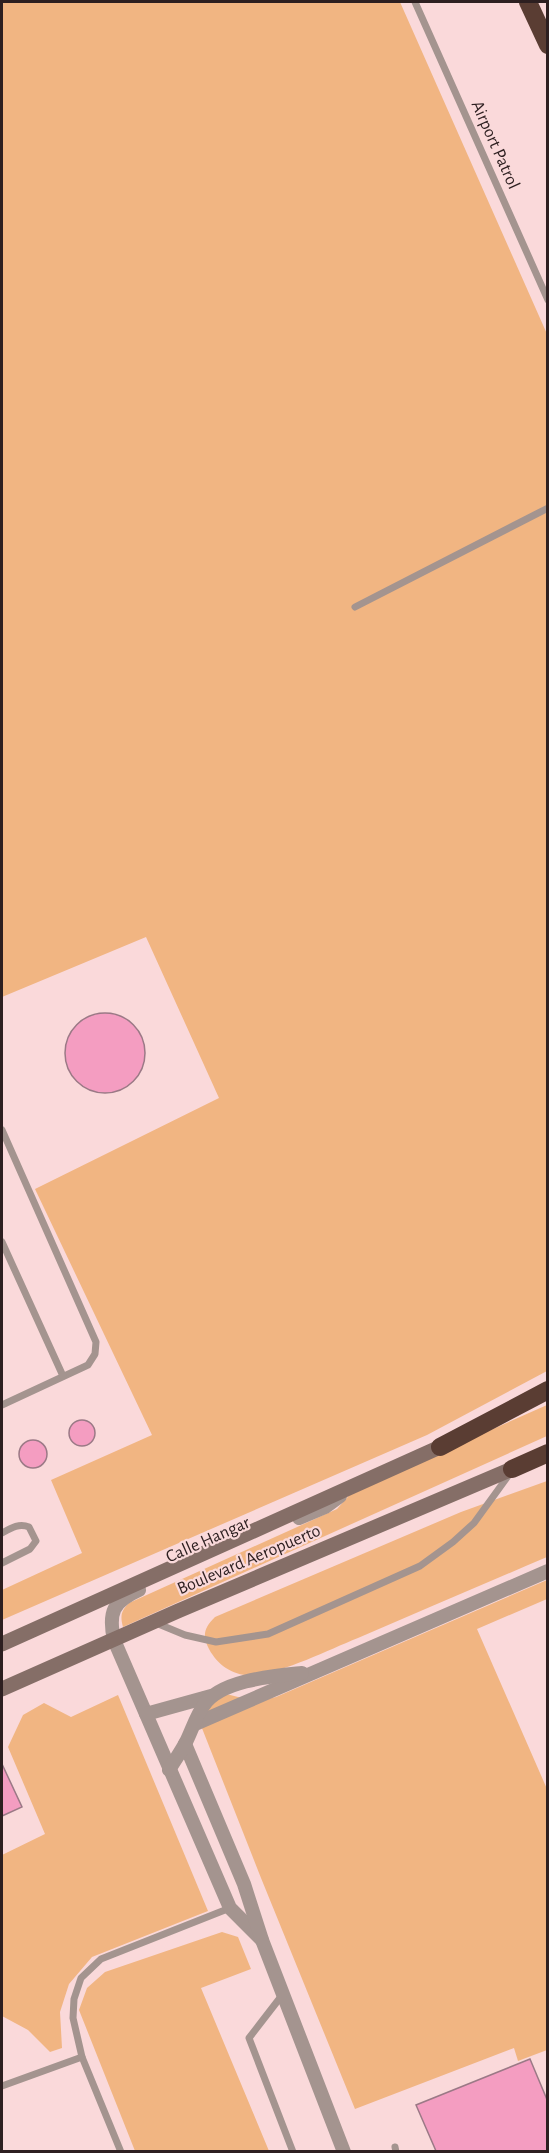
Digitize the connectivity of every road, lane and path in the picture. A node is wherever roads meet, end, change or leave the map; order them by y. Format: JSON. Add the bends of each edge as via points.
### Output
{"nodes":[{"id":1,"x":415,"y":2,"type":"edge"},
{"id":2,"x":528,"y":2,"type":"edge"},
{"id":3,"x":548,"y":45,"type":"edge"},
{"id":4,"x":548,"y":300,"type":"edge"},
{"id":5,"x":548,"y":508,"type":"edge"},
{"id":6,"x":355,"y":607,"type":"dead end"},
{"id":7,"x":2,"y":1130,"type":"edge"},
{"id":8,"x":2,"y":1242,"type":"edge"},
{"id":9,"x":63,"y":1376,"type":"junction"},
{"id":10,"x":548,"y":1390,"type":"edge"},
{"id":11,"x":548,"y":1399,"type":"edge"},
{"id":12,"x":2,"y":1405,"type":"edge"},
{"id":13,"x":440,"y":1448,"type":"junction"},
{"id":14,"x":548,"y":1455,"type":"edge"},
{"id":15,"x":512,"y":1469,"type":"junction"},
{"id":16,"x":348,"y":1490,"type":"junction"},
{"id":17,"x":2,"y":1533,"type":"edge"},
{"id":18,"x":2,"y":1563,"type":"edge"},
{"id":19,"x":548,"y":1570,"type":"edge"},
{"id":20,"x":153,"y":1622,"type":"junction"},
{"id":21,"x":114,"y":1640,"type":"junction"},
{"id":22,"x":2,"y":1644,"type":"edge"},
{"id":23,"x":316,"y":1671,"type":"junction"},
{"id":24,"x":2,"y":1689,"type":"edge"},
{"id":25,"x":211,"y":1696,"type":"junction"},
{"id":26,"x":146,"y":1714,"type":"junction"},
{"id":27,"x":195,"y":1724,"type":"junction"},
{"id":28,"x":185,"y":1744,"type":"junction"},
{"id":29,"x":169,"y":1770,"type":"junction"},
{"id":30,"x":230,"y":1908,"type":"junction"},
{"id":31,"x":262,"y":1940,"type":"junction"},
{"id":32,"x":283,"y":1994,"type":"junction"},
{"id":33,"x":82,"y":2057,"type":"junction"},
{"id":34,"x":2,"y":2086,"type":"edge"},
{"id":35,"x":121,"y":2151,"type":"edge"},
{"id":36,"x":293,"y":2151,"type":"edge"},
{"id":37,"x":344,"y":2151,"type":"edge"}],
"edges":[{"from":1,"to":4,"type":"lane","name":"Airport Patrol"},
{"from":2,"to":3,"type":"highway"},
{"from":5,"to":6,"type":"lane"},
{"from":7,"to":9,"type":"lane","via":[[96,1342],[88,1365]]},
{"from":8,"to":9,"type":"lane"},
{"from":9,"to":12,"type":"lane"},
{"from":10,"to":13,"type":"highway"},
{"from":11,"to":13,"type":"highway"},
{"from":13,"to":16,"type":"street","name":"Boulevard Aeropuerto"},
{"from":14,"to":15,"type":"highway"},
{"from":15,"to":20,"type":"street","name":"Boulevard Aeropuerto"},
{"from":15,"to":20,"type":"lane","via":[[474,1523],[420,1566],[268,1634],[216,1642]]},
{"from":16,"to":21,"type":"street","name":"Calle Hangar","via":[[325,1507],[121,1599],[112,1612]]},
{"from":16,"to":22,"type":"street","name":"Boulevard Aeropuerto"},
{"from":17,"to":18,"type":"lane","via":[[24,1525],[36,1541],[30,1550]]},
{"from":19,"to":23,"type":"street"},
{"from":20,"to":21,"type":"street","name":"Boulevard Aeropuerto"},
{"from":21,"to":24,"type":"street","name":"Boulevard Aeropuerto"},
{"from":21,"to":26,"type":"street"},
{"from":23,"to":25,"type":"street","via":[[242,1683]]},
{"from":23,"to":27,"type":"street"},
{"from":25,"to":26,"type":"street"},
{"from":25,"to":27,"type":"street"},
{"from":26,"to":29,"type":"street"},
{"from":27,"to":28,"type":"street"},
{"from":28,"to":29,"type":"street"},
{"from":28,"to":31,"type":"street","via":[[244,1884]]},
{"from":29,"to":30,"type":"street"},
{"from":30,"to":31,"type":"street"},
{"from":30,"to":33,"type":"lane","via":[[101,1959],[81,1978],[73,2018]]},
{"from":31,"to":32,"type":"street"},
{"from":32,"to":36,"type":"lane","via":[[249,2038]]},
{"from":32,"to":37,"type":"street"},
{"from":33,"to":34,"type":"lane"},
{"from":33,"to":35,"type":"lane"}]}
